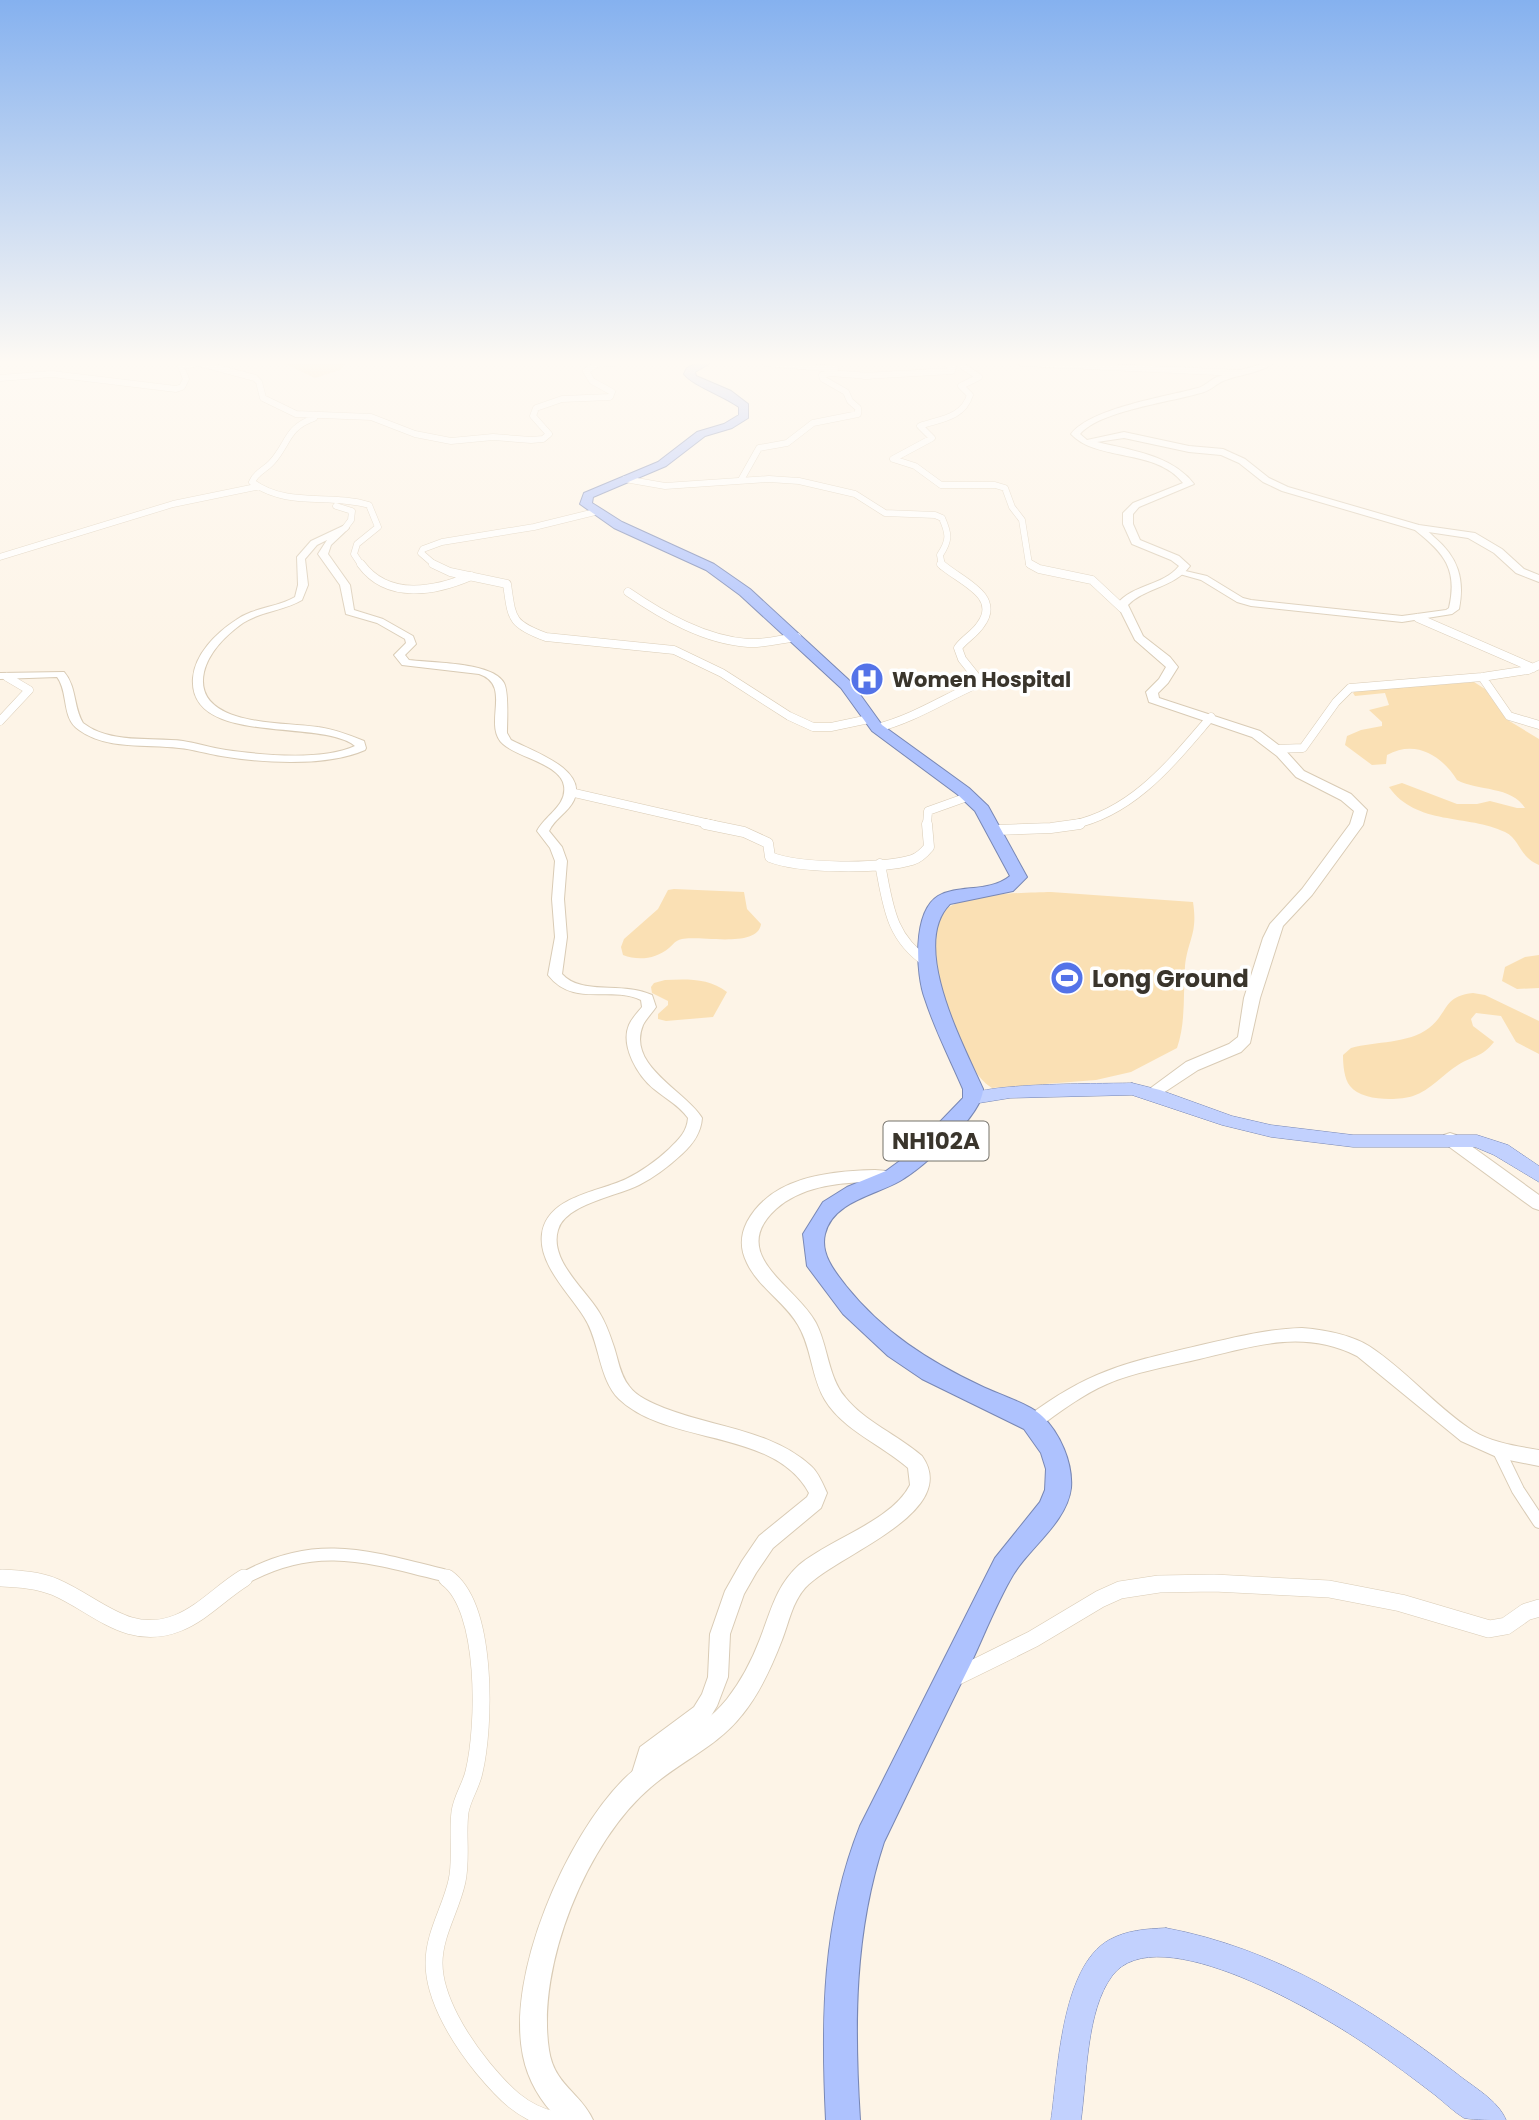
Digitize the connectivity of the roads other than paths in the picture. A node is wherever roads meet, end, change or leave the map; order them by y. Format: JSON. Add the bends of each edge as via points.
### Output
{"nodes":[{"id":1,"x":272,"y":462,"type":"edge"},
{"id":2,"x":664,"y":462,"type":"edge"},
{"id":3,"x":751,"y":462,"type":"edge"},
{"id":4,"x":901,"y":462,"type":"edge"},
{"id":5,"x":1157,"y":462,"type":"edge"},
{"id":6,"x":1243,"y":462,"type":"edge"},
{"id":7,"x":625,"y":479,"type":"junction"},
{"id":8,"x":741,"y":480,"type":"junction"},
{"id":9,"x":256,"y":487,"type":"junction"},
{"id":10,"x":285,"y":497,"type":"junction"},
{"id":11,"x":595,"y":512,"type":"junction"},
{"id":12,"x":345,"y":528,"type":"junction"},
{"id":13,"x":1418,"y":528,"type":"junction"},
{"id":14,"x":0,"y":557,"type":"edge"},
{"id":15,"x":1181,"y":573,"type":"junction"},
{"id":16,"x":471,"y":576,"type":"junction"},
{"id":17,"x":1539,"y":579,"type":"edge"},
{"id":18,"x":628,"y":592,"type":"dead end"},
{"id":19,"x":1122,"y":608,"type":"junction"},
{"id":20,"x":1418,"y":618,"type":"junction"},
{"id":21,"x":797,"y":637,"type":"junction"},
{"id":22,"x":1536,"y":666,"type":"edge"},
{"id":23,"x":4,"y":676,"type":"edge"},
{"id":24,"x":1482,"y":677,"type":"junction"},
{"id":25,"x":1211,"y":718,"type":"junction"},
{"id":26,"x":0,"y":721,"type":"edge"},
{"id":27,"x":873,"y":724,"type":"junction"},
{"id":28,"x":1539,"y":725,"type":"edge"},
{"id":29,"x":1276,"y":749,"type":"junction"},
{"id":30,"x":570,"y":792,"type":"junction"},
{"id":31,"x":971,"y":796,"type":"junction"},
{"id":32,"x":996,"y":831,"type":"junction"},
{"id":33,"x":880,"y":864,"type":"junction"},
{"id":34,"x":927,"y":962,"type":"junction"},
{"id":35,"x":1154,"y":1094,"type":"junction"},
{"id":36,"x":973,"y":1098,"type":"junction"},
{"id":37,"x":1450,"y":1139,"type":"junction"},
{"id":38,"x":1539,"y":1175,"type":"edge"},
{"id":39,"x":892,"y":1176,"type":"junction"},
{"id":40,"x":1539,"y":1204,"type":"edge"},
{"id":41,"x":1033,"y":1422,"type":"junction"},
{"id":42,"x":1499,"y":1451,"type":"junction"},
{"id":43,"x":1539,"y":1458,"type":"edge"},
{"id":44,"x":1539,"y":1522,"type":"edge"},
{"id":45,"x":0,"y":1578,"type":"edge"},
{"id":46,"x":1539,"y":1608,"type":"edge"},
{"id":47,"x":947,"y":1681,"type":"junction"},
{"id":48,"x":641,"y":1780,"type":"junction"},
{"id":49,"x":554,"y":2120,"type":"edge"},
{"id":50,"x":579,"y":2120,"type":"edge"},
{"id":51,"x":843,"y":2120,"type":"edge"},
{"id":52,"x":1066,"y":2120,"type":"edge"},
{"id":53,"x":1491,"y":2120,"type":"edge"}],
"edges":[{"from":1,"to":9,"type":"street","via":[[251,478]]},
{"from":2,"to":7,"type":"highway"},
{"from":3,"to":8,"type":"street"},
{"from":4,"to":19,"type":"street","via":[[941,485],[1005,488],[1021,516],[1029,564],[1092,580]]},
{"from":5,"to":15,"type":"main road","via":[[1185,476],[1189,484],[1136,505],[1128,513],[1128,524],[1136,542],[1185,566]]},
{"from":6,"to":13,"type":"main road","via":[[1275,485]]},
{"from":7,"to":8,"type":"street","via":[[658,487]]},
{"from":7,"to":11,"type":"highway","via":[[588,495],[586,504]]},
{"from":8,"to":27,"type":"street","via":[[808,482],[861,498],[887,513],[929,513],[942,518],[950,538],[940,555],[941,565],[988,601],[981,625],[958,648],[977,684],[904,721]]},
{"from":9,"to":10,"type":"street"},
{"from":9,"to":14,"type":"street","via":[[173,504]]},
{"from":10,"to":12,"type":"street","via":[[349,508],[352,516]]},
{"from":10,"to":16,"type":"street","via":[[369,505],[378,527],[357,544],[354,554],[363,568],[391,588],[427,591]]},
{"from":11,"to":16,"type":"street","via":[[423,549],[421,553],[436,566]]},
{"from":11,"to":21,"type":"highway","number":"NH102A","via":[[710,567]]},
{"from":12,"to":23,"type":"street","via":[[305,550],[300,559],[303,585],[299,598],[249,615],[216,641],[201,665],[197,684],[202,701],[235,721],[270,729],[316,727],[360,743],[357,751],[331,756],[239,755],[98,734],[78,724],[64,676]]},
{"from":12,"to":30,"type":"street","via":[[323,554],[345,585],[349,612],[380,621],[410,638],[411,644],[399,655],[406,663],[480,671],[497,679],[504,737],[510,745],[561,770]]},
{"from":13,"to":17,"type":"main road","via":[[1481,540]]},
{"from":13,"to":20,"type":"street","via":[[1441,546],[1456,569],[1458,582],[1454,609]]},
{"from":15,"to":19,"type":"main road","via":[[1128,597]]},
{"from":15,"to":20,"type":"street","via":[[1204,578],[1251,603]]},
{"from":16,"to":27,"type":"street","via":[[507,584],[513,616],[532,632],[674,650],[813,727]]},
{"from":18,"to":21,"type":"street","via":[[664,615],[738,642]]},
{"from":19,"to":25,"type":"main road","via":[[1135,633],[1172,667],[1152,692],[1153,700]]},
{"from":20,"to":22,"type":"street"},
{"from":21,"to":27,"type":"highway","number":"NH102A","via":[[846,685]]},
{"from":22,"to":24,"type":"street"},
{"from":23,"to":26,"type":"street","via":[[29,690]]},
{"from":24,"to":28,"type":"street","via":[[1512,721]]},
{"from":24,"to":29,"type":"street","via":[[1350,688],[1339,696],[1303,748]]},
{"from":25,"to":29,"type":"main road","via":[[1256,734]]},
{"from":25,"to":32,"type":"street","via":[[1145,790],[1106,814],[1082,824]]},
{"from":27,"to":31,"type":"highway","number":"NH102A"},
{"from":29,"to":35,"type":"main road","via":[[1300,774],[1357,804],[1361,817],[1273,931],[1252,998],[1245,1039],[1192,1066]]},
{"from":30,"to":33,"type":"street","via":[[751,835],[771,846],[775,861],[794,866]]},
{"from":30,"to":48,"type":"street","via":[[564,808],[543,831],[561,861],[561,937],[555,975],[570,988],[632,992],[647,998],[649,1007],[634,1032],[636,1050],[656,1084],[690,1108],[695,1128],[669,1158],[641,1177],[563,1212],[549,1232],[550,1250],[594,1318],[625,1394],[652,1412],[780,1455],[807,1473],[818,1493],[815,1502],[766,1542],[749,1567],[720,1634],[718,1677],[709,1699],[701,1714],[647,1754]]},
{"from":31,"to":32,"type":"highway","number":"NH102A"},
{"from":31,"to":33,"type":"street","via":[[928,811],[927,851],[911,860]]},
{"from":32,"to":34,"type":"highway","number":"NH102A","via":[[1019,877],[1007,887],[944,900],[929,924]]},
{"from":33,"to":34,"type":"street","via":[[899,934]]},
{"from":34,"to":36,"type":"highway","number":"NH102A","via":[[933,997],[971,1080]]},
{"from":35,"to":36,"type":"main road","via":[[1114,1088]]},
{"from":35,"to":37,"type":"main road","via":[[1218,1118],[1271,1131],[1353,1141]]},
{"from":36,"to":39,"type":"highway","number":"NH102A","via":[[931,1145]]},
{"from":37,"to":38,"type":"main road","via":[[1490,1145]]},
{"from":37,"to":40,"type":"main road"},
{"from":39,"to":41,"type":"highway","number":"NH102A","via":[[831,1208],[814,1234],[818,1266],[851,1308],[896,1349],[930,1373]]},
{"from":39,"to":48,"type":"main road","via":[[823,1180],[792,1190],[764,1210],[750,1230],[749,1244],[761,1274],[807,1323],[838,1403],[874,1434],[910,1455],[919,1468],[920,1487],[912,1503],[801,1577],[785,1598],[762,1663],[727,1716]]},
{"from":41,"to":42,"type":"street","via":[[1062,1399],[1112,1374],[1239,1342],[1314,1334],[1348,1342],[1363,1351],[1467,1436]]},
{"from":41,"to":47,"type":"highway","via":[[1052,1449],[1058,1490],[1050,1509],[1004,1566]]},
{"from":42,"to":43,"type":"street"},
{"from":42,"to":44,"type":"street"},
{"from":45,"to":49,"type":"street","via":[[57,1588],[113,1622],[143,1630],[194,1616],[256,1570],[296,1555],[351,1554],[443,1576],[456,1585],[474,1632],[481,1717],[475,1771],[460,1810],[458,1879],[435,1973],[478,2063],[524,2111]]},
{"from":46,"to":47,"type":"street","via":[[1501,1630],[1329,1589],[1214,1583],[1136,1586],[1100,1599],[1033,1640]]},
{"from":47,"to":51,"type":"highway","via":[[871,1837],[851,1895],[839,2019]]},
{"from":48,"to":50,"type":"main road","via":[[596,1832],[562,1895],[544,1952],[536,1997],[538,2063],[547,2085]]},
{"from":52,"to":53,"type":"main road","via":[[1086,1994],[1116,1951],[1138,1942],[1163,1941],[1199,1948],[1299,1988],[1342,2012]]}]}
